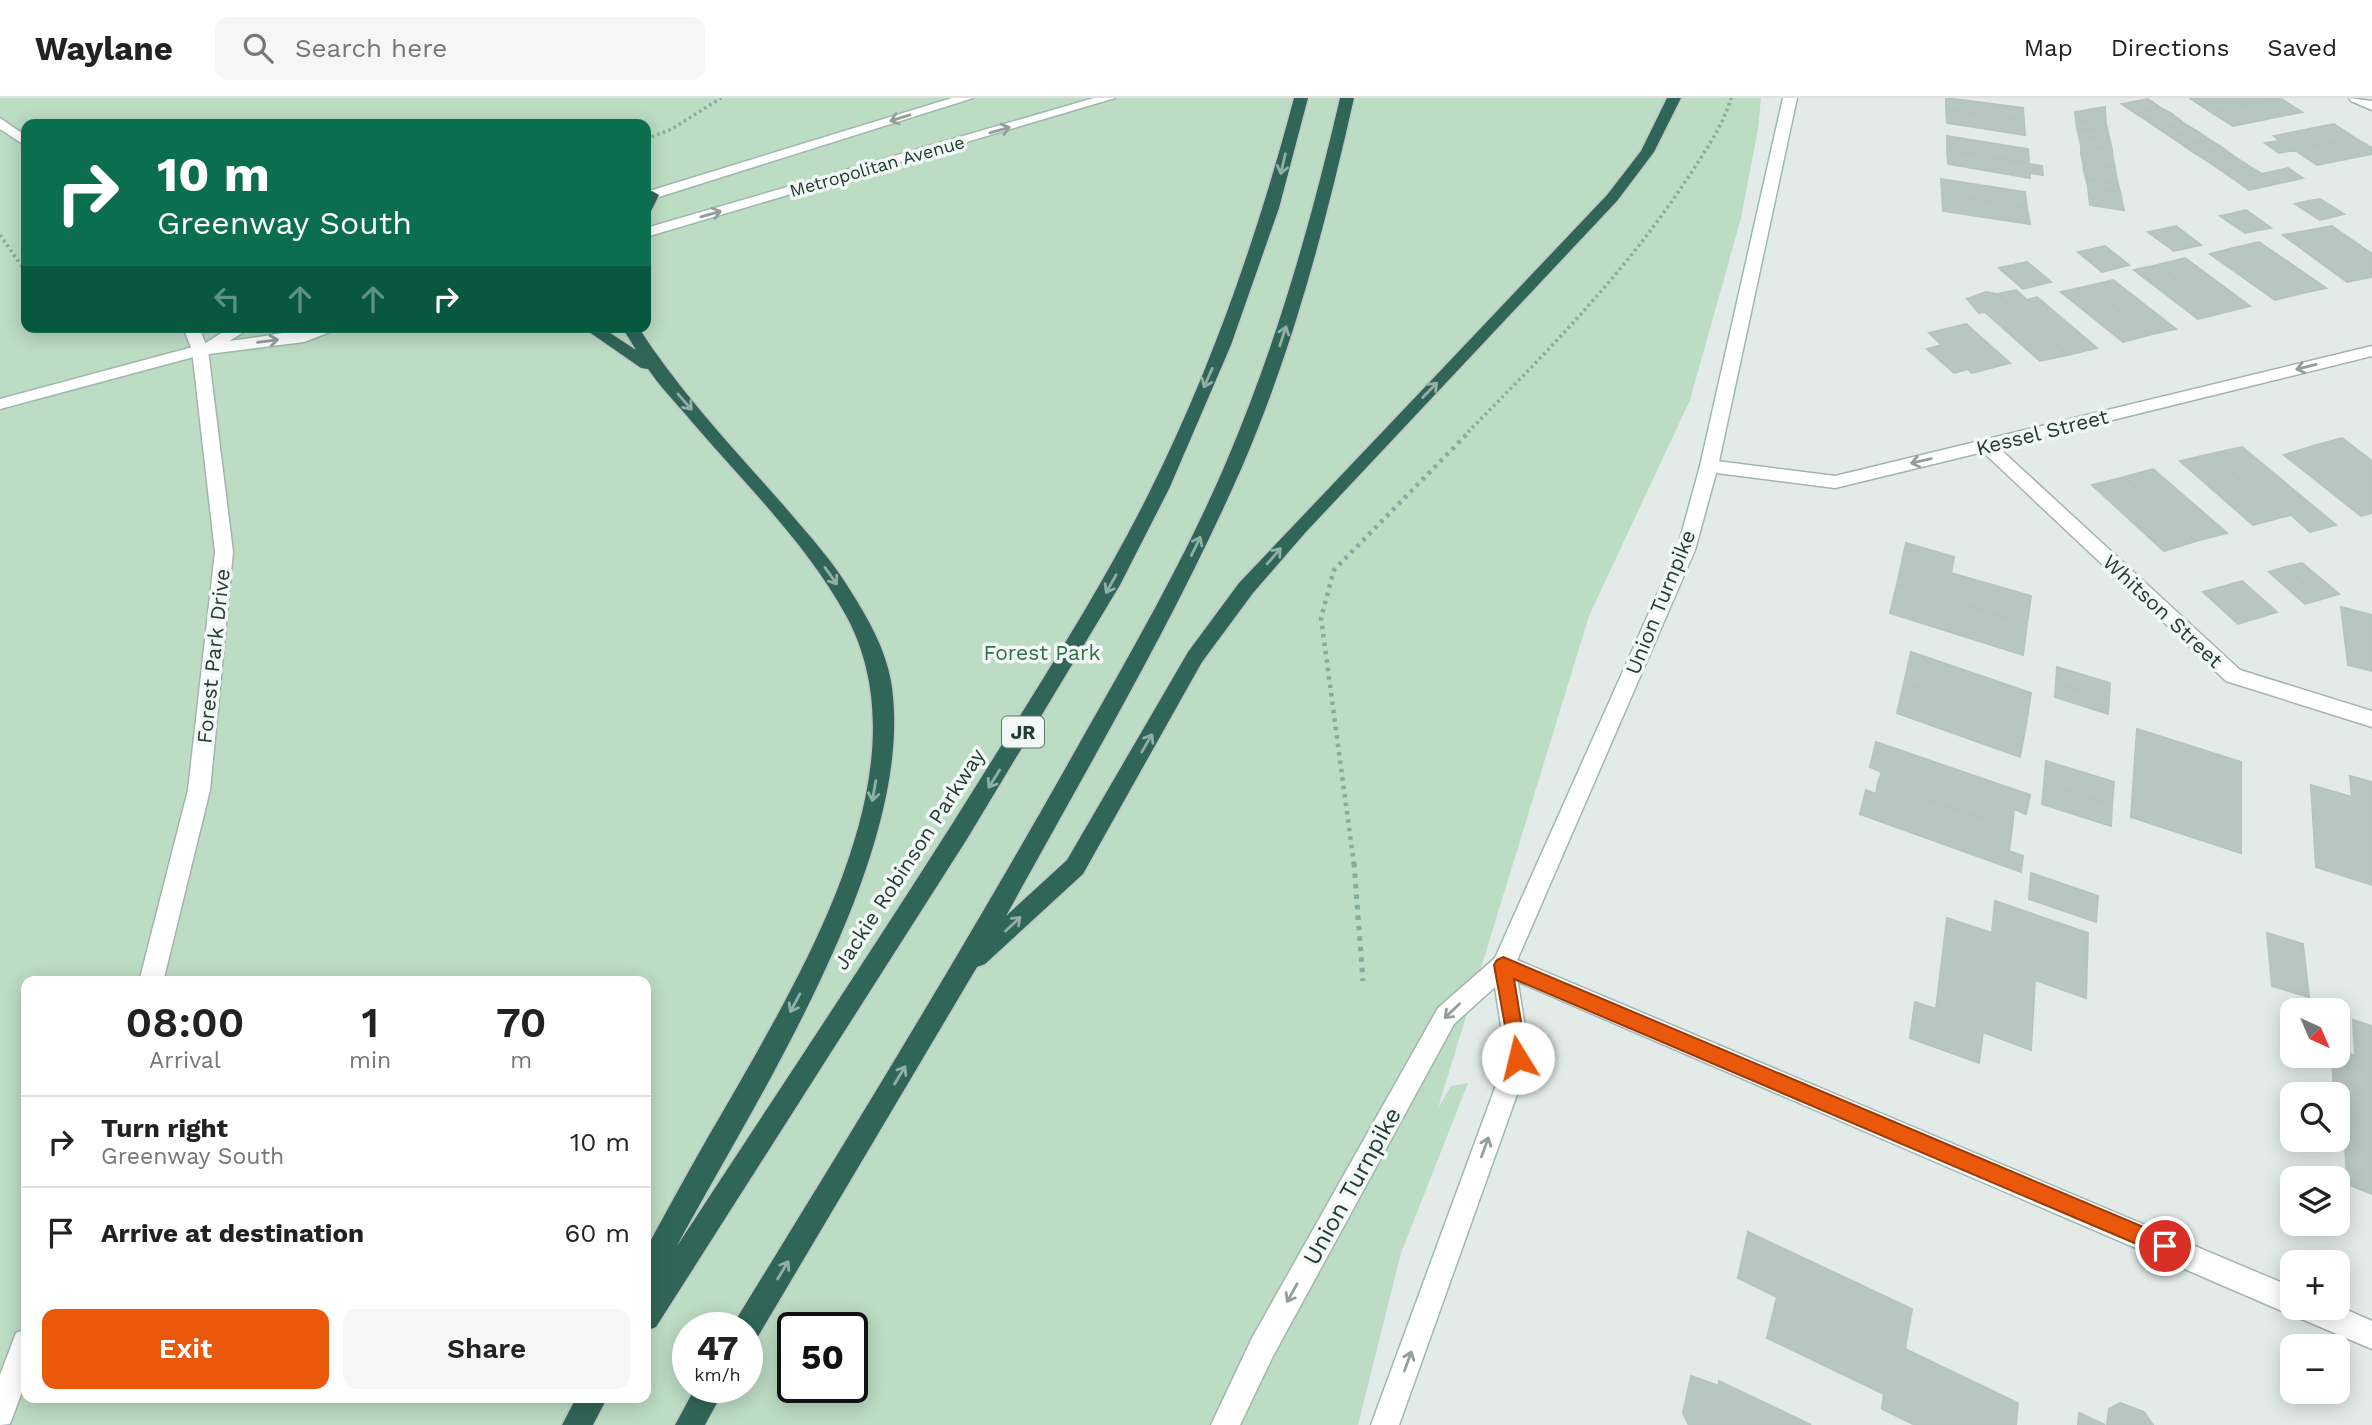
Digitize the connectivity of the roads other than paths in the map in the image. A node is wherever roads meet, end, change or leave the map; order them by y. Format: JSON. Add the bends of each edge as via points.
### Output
{"nodes":[{"id":1,"x":966,"y":98,"type":"edge"},
{"id":2,"x":1108,"y":98,"type":"edge"},
{"id":3,"x":1301,"y":98,"type":"edge"},
{"id":4,"x":1347,"y":98,"type":"edge"},
{"id":5,"x":1674,"y":98,"type":"edge"},
{"id":6,"x":1790,"y":98,"type":"edge"},
{"id":7,"x":2356,"y":98,"type":"edge"},
{"id":8,"x":2372,"y":106,"type":"edge"},
{"id":9,"x":0,"y":122,"type":"edge"},
{"id":10,"x":21,"y":138,"type":"edge"},
{"id":11,"x":651,"y":199,"type":"edge"},
{"id":12,"x":651,"y":232,"type":"edge"},
{"id":13,"x":193,"y":333,"type":"edge"},
{"id":14,"x":233,"y":333,"type":"edge"},
{"id":15,"x":316,"y":333,"type":"edge"},
{"id":16,"x":599,"y":333,"type":"edge"},
{"id":17,"x":633,"y":333,"type":"edge"},
{"id":18,"x":200,"y":350,"type":"junction"},
{"id":19,"x":2372,"y":351,"type":"edge"},
{"id":20,"x":659,"y":371,"type":"junction"},
{"id":21,"x":0,"y":404,"type":"edge"},
{"id":22,"x":1987,"y":446,"type":"junction"},
{"id":23,"x":1709,"y":466,"type":"junction"},
{"id":24,"x":2372,"y":719,"type":"edge"},
{"id":25,"x":1503,"y":965,"type":"junction"},
{"id":26,"x":963,"y":971,"type":"junction"},
{"id":27,"x":152,"y":976,"type":"edge"},
{"id":28,"x":651,"y":1266,"type":"edge"},
{"id":29,"x":2280,"y":1296,"type":"edge"},
{"id":30,"x":651,"y":1309,"type":"edge"},
{"id":31,"x":757,"y":1312,"type":"edge"},
{"id":32,"x":2338,"y":1320,"type":"edge"},
{"id":33,"x":2372,"y":1335,"type":"edge"},
{"id":34,"x":21,"y":1357,"type":"edge"},
{"id":35,"x":575,"y":1403,"type":"edge"},
{"id":36,"x":590,"y":1403,"type":"edge"},
{"id":37,"x":703,"y":1403,"type":"edge"},
{"id":38,"x":0,"y":1414,"type":"edge"},
{"id":39,"x":563,"y":1425,"type":"edge"},
{"id":40,"x":576,"y":1425,"type":"edge"},
{"id":41,"x":689,"y":1425,"type":"edge"},
{"id":42,"x":1225,"y":1425,"type":"edge"},
{"id":43,"x":1385,"y":1425,"type":"edge"}],
"edges":[{"from":1,"to":11,"type":"main road","name":"Metropolitan Avenue","one_way":true},
{"from":12,"to":2,"type":"main road","name":"Metropolitan Avenue","one_way":true},
{"from":3,"to":30,"type":"highway","name":"Jackie Robinson Parkway","number":"JR","one_way":true,"via":[[1268,221],[1223,345],[1125,559],[959,834]]},
{"from":26,"to":4,"type":"highway","one_way":true,"via":[[1177,587],[1234,465],[1306,268]]},
{"from":26,"to":5,"type":"highway","one_way":true,"via":[[1075,867],[1195,657],[1246,588],[1612,198],[1647,152]]},
{"from":6,"to":23,"type":"main road","name":"Union Turnpike"},
{"from":7,"to":8,"type":"main road"},
{"from":9,"to":10,"type":"main road"},
{"from":13,"to":18,"type":"main road","name":"Forest Park Drive"},
{"from":14,"to":18,"type":"main road"},
{"from":18,"to":15,"type":"main road","one_way":true},
{"from":16,"to":20,"type":"highway"},
{"from":17,"to":20,"type":"highway"},
{"from":18,"to":21,"type":"main road"},
{"from":18,"to":27,"type":"main road","name":"Forest Park Drive","via":[[224,552],[199,790]]},
{"from":19,"to":22,"type":"main road","name":"Kessel Street","one_way":true},
{"from":20,"to":28,"type":"highway","one_way":true,"via":[[847,598],[874,656],[881,683],[882,737],[871,809],[857,859],[824,944],[797,1002]]},
{"from":22,"to":23,"type":"main road","name":"Kessel Street","one_way":true,"via":[[1835,482]]},
{"from":22,"to":24,"type":"main road","name":"Whitson Street","via":[[2233,676]]},
{"from":23,"to":25,"type":"main road","name":"Union Turnpike","via":[[1686,550]]},
{"from":25,"to":29,"type":"main road"},
{"from":25,"to":42,"type":"main road","name":"Union Turnpike","one_way":true,"via":[[1446,1016],[1262,1348]]},
{"from":43,"to":25,"type":"main road","one_way":true,"via":[[1518,1058]]},
{"from":31,"to":26,"type":"highway","one_way":true},
{"from":32,"to":33,"type":"main road"},
{"from":34,"to":38,"type":"main road"},
{"from":35,"to":39,"type":"highway"},
{"from":36,"to":40,"type":"highway"},
{"from":37,"to":41,"type":"highway"}]}
